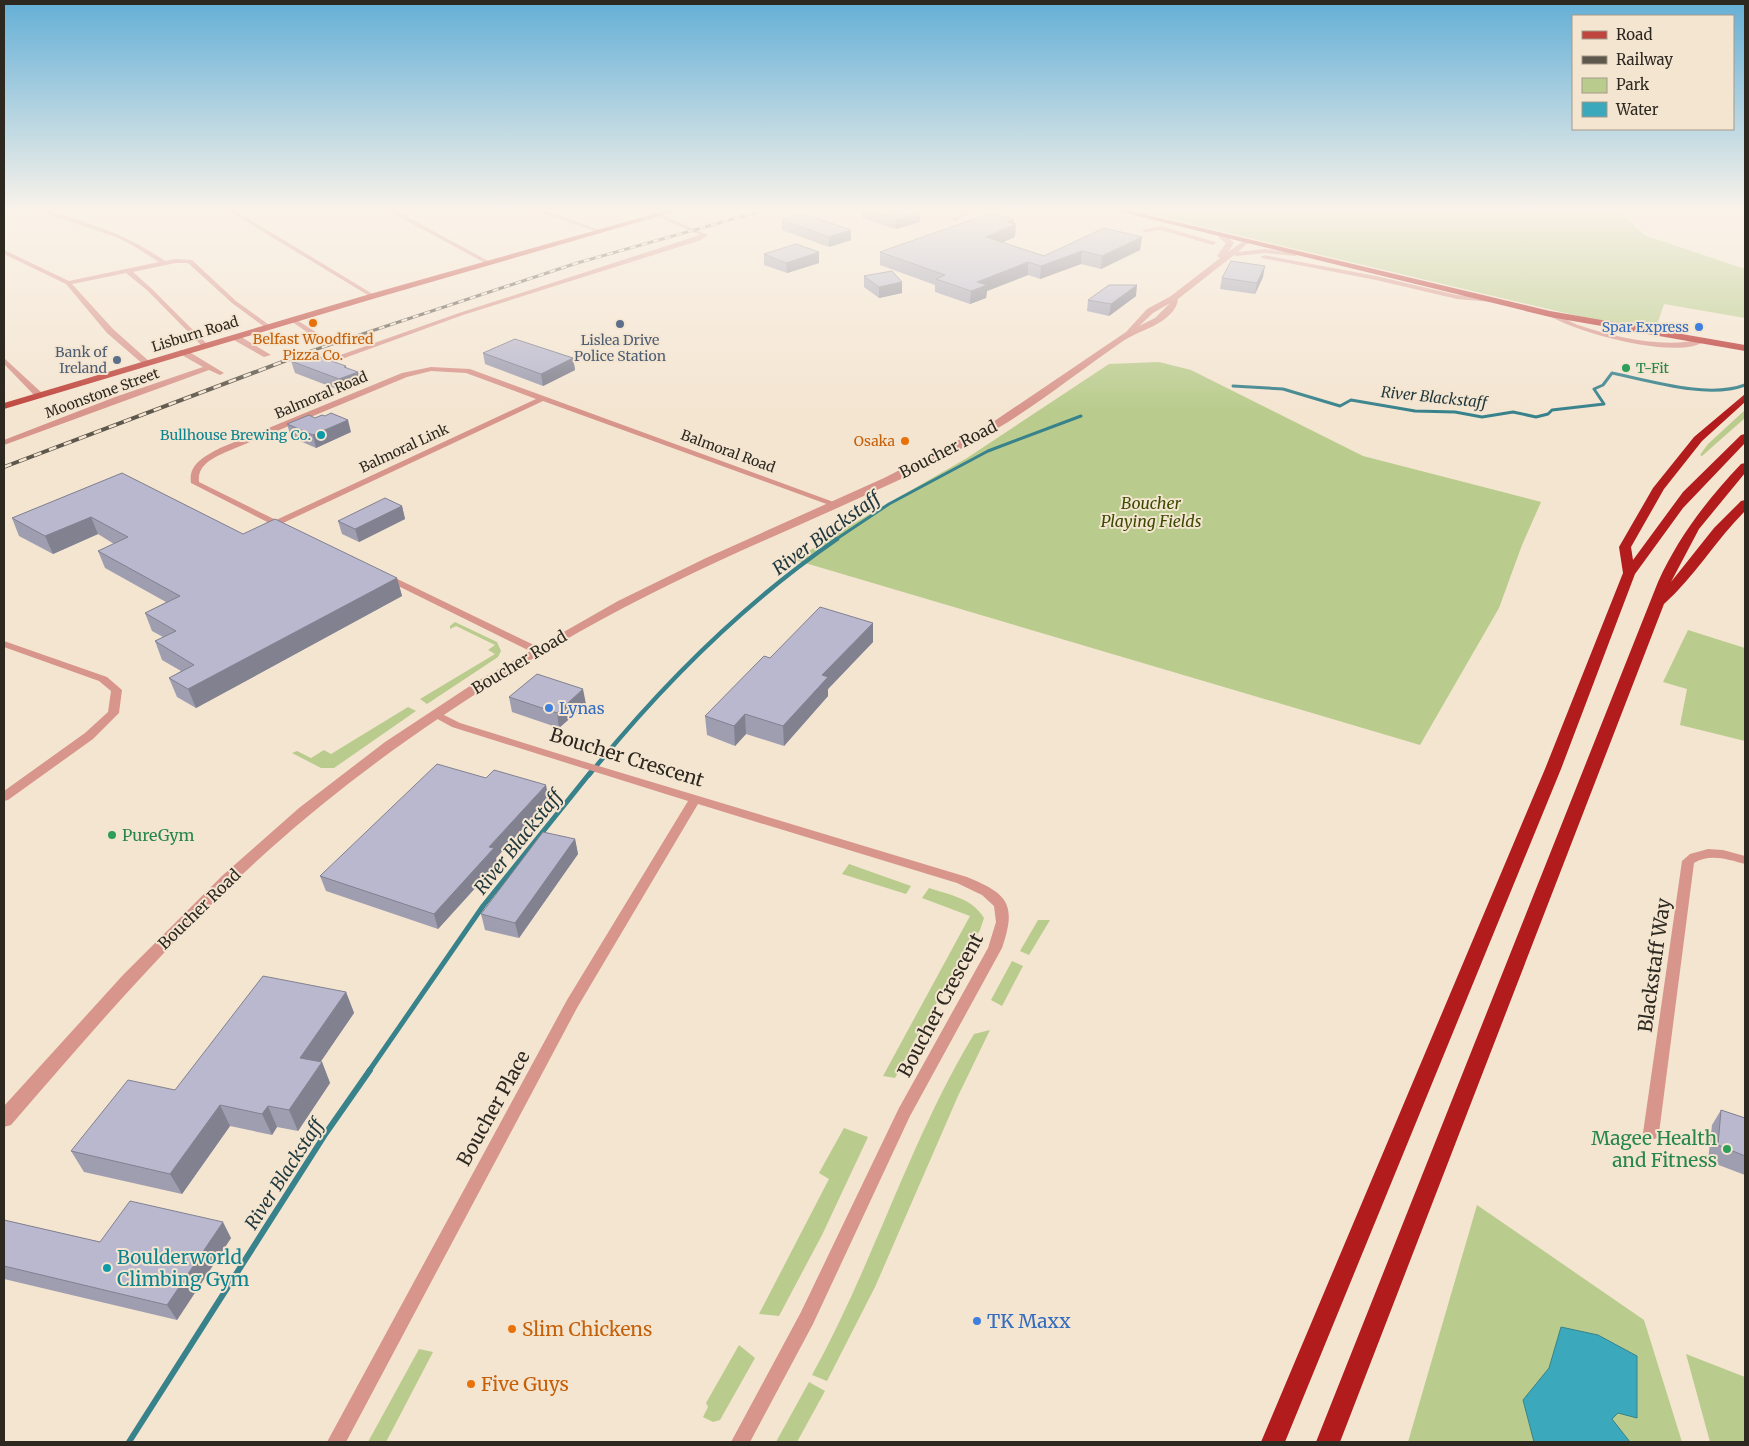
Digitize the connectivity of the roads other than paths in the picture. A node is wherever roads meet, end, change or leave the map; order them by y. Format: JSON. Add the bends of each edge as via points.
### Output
{"nodes":[{"id":1,"x":52,"y":275,"type":"edge"},
{"id":2,"x":103,"y":275,"type":"edge"},
{"id":3,"x":134,"y":275,"type":"edge"},
{"id":4,"x":206,"y":275,"type":"edge"},
{"id":5,"x":337,"y":275,"type":"edge"},
{"id":6,"x":443,"y":275,"type":"edge"},
{"id":7,"x":583,"y":275,"type":"edge"},
{"id":8,"x":1203,"y":275,"type":"edge"},
{"id":9,"x":1362,"y":275,"type":"edge"},
{"id":10,"x":1385,"y":275,"type":"edge"},
{"id":11,"x":68,"y":283,"type":"junction"},
{"id":12,"x":373,"y":296,"type":"junction"},
{"id":13,"x":1492,"y":300,"type":"junction"},
{"id":14,"x":293,"y":320,"type":"junction"},
{"id":15,"x":268,"y":327,"type":"junction"},
{"id":16,"x":235,"y":336,"type":"junction"},
{"id":17,"x":320,"y":337,"type":"dead end"},
{"id":18,"x":204,"y":346,"type":"junction"},
{"id":19,"x":1745,"y":347,"type":"edge"},
{"id":20,"x":183,"y":352,"type":"junction"},
{"id":21,"x":267,"y":356,"type":"dead end"},
{"id":22,"x":336,"y":358,"type":"dead end"},
{"id":23,"x":4,"y":360,"type":"edge"},
{"id":24,"x":147,"y":363,"type":"junction"},
{"id":25,"x":209,"y":367,"type":"junction"},
{"id":26,"x":220,"y":373,"type":"dead end"},
{"id":27,"x":39,"y":395,"type":"junction"},
{"id":28,"x":1745,"y":397,"type":"edge"},
{"id":29,"x":544,"y":398,"type":"junction"},
{"id":30,"x":4,"y":406,"type":"edge"},
{"id":31,"x":1745,"y":437,"type":"edge"},
{"id":32,"x":4,"y":443,"type":"edge"},
{"id":33,"x":1745,"y":466,"type":"edge"},
{"id":34,"x":835,"y":504,"type":"junction"},
{"id":35,"x":1745,"y":504,"type":"edge"},
{"id":36,"x":276,"y":523,"type":"junction"},
{"id":37,"x":292,"y":531,"type":"edge"},
{"id":38,"x":377,"y":572,"type":"edge"},
{"id":39,"x":1629,"y":573,"type":"junction"},
{"id":40,"x":1658,"y":602,"type":"junction"},
{"id":41,"x":4,"y":644,"type":"edge"},
{"id":42,"x":536,"y":650,"type":"junction"},
{"id":43,"x":436,"y":714,"type":"junction"},
{"id":44,"x":4,"y":797,"type":"edge"},
{"id":45,"x":696,"y":799,"type":"junction"},
{"id":46,"x":1745,"y":860,"type":"edge"},
{"id":47,"x":4,"y":1119,"type":"edge"},
{"id":48,"x":1651,"y":1133,"type":"dead end"},
{"id":49,"x":336,"y":1442,"type":"edge"},
{"id":50,"x":740,"y":1442,"type":"edge"},
{"id":51,"x":1273,"y":1442,"type":"edge"},
{"id":52,"x":1328,"y":1442,"type":"edge"}],
"edges":[{"from":1,"to":11,"type":"street"},
{"from":2,"to":11,"type":"street"},
{"from":3,"to":18,"type":"street"},
{"from":4,"to":15,"type":"street"},
{"from":5,"to":12,"type":"street"},
{"from":6,"to":12,"type":"main road","name":"Lisburn Road"},
{"from":7,"to":22,"type":"street"},
{"from":8,"to":34,"type":"street","name":"Boucher Road","via":[[1174,298],[1160,303],[1139,319],[1126,335],[1016,413],[944,453]]},
{"from":9,"to":13,"type":"street","via":[[1457,297]]},
{"from":10,"to":13,"type":"highway"},
{"from":11,"to":24,"type":"street","via":[[110,331]]},
{"from":12,"to":14,"type":"main road","name":"Lisburn Road"},
{"from":13,"to":19,"type":"highway","via":[[1596,327]]},
{"from":14,"to":15,"type":"main road","name":"Lisburn Road"},
{"from":14,"to":17,"type":"street"},
{"from":15,"to":16,"type":"main road","name":"Lisburn Road"},
{"from":16,"to":18,"type":"main road","name":"Lisburn Road"},
{"from":16,"to":21,"type":"street"},
{"from":18,"to":20,"type":"main road","name":"Lisburn Road"},
{"from":20,"to":24,"type":"main road","name":"Lisburn Road"},
{"from":20,"to":25,"type":"street"},
{"from":23,"to":27,"type":"street"},
{"from":24,"to":27,"type":"main road","name":"Lisburn Road"},
{"from":25,"to":26,"type":"street"},
{"from":25,"to":32,"type":"street","name":"Moonstone Street"},
{"from":27,"to":30,"type":"main road","name":"Lisburn Road"},
{"from":28,"to":39,"type":"highway","via":[[1698,439],[1659,488],[1626,547]]},
{"from":29,"to":34,"type":"street","name":"Balmoral Road"},
{"from":29,"to":36,"type":"street","name":"Balmoral Link"},
{"from":29,"to":36,"type":"street","name":"Balmoral Road","via":[[467,371],[418,372],[223,450],[210,456],[195,470],[195,483]]},
{"from":31,"to":39,"type":"highway","via":[[1705,474]]},
{"from":33,"to":40,"type":"highway","via":[[1690,532],[1668,570]]},
{"from":34,"to":42,"type":"street","name":"Boucher Road","via":[[624,602]]},
{"from":35,"to":40,"type":"highway","via":[[1718,531],[1680,582]]},
{"from":36,"to":37,"type":"street","name":"Balmoral Road"},
{"from":38,"to":42,"type":"street"},
{"from":39,"to":51,"type":"highway","via":[[1553,769]]},
{"from":40,"to":52,"type":"highway"},
{"from":41,"to":44,"type":"street","via":[[103,679],[117,690],[113,713],[89,736]]},
{"from":42,"to":43,"type":"street","name":"Boucher Road"},
{"from":43,"to":45,"type":"street","name":"Boucher Crescent","via":[[456,725]]},
{"from":43,"to":47,"type":"street","name":"Boucher Road","via":[[341,782],[217,890],[106,1002]]},
{"from":45,"to":49,"type":"street","name":"Boucher Place","via":[[572,1004]]},
{"from":45,"to":50,"type":"street","name":"Boucher Crescent","via":[[986,889],[1005,915],[1004,927],[995,948],[904,1114],[807,1318]]},
{"from":46,"to":48,"type":"street","name":"Blackstaff Way","via":[[1710,854],[1688,861]]}]}
